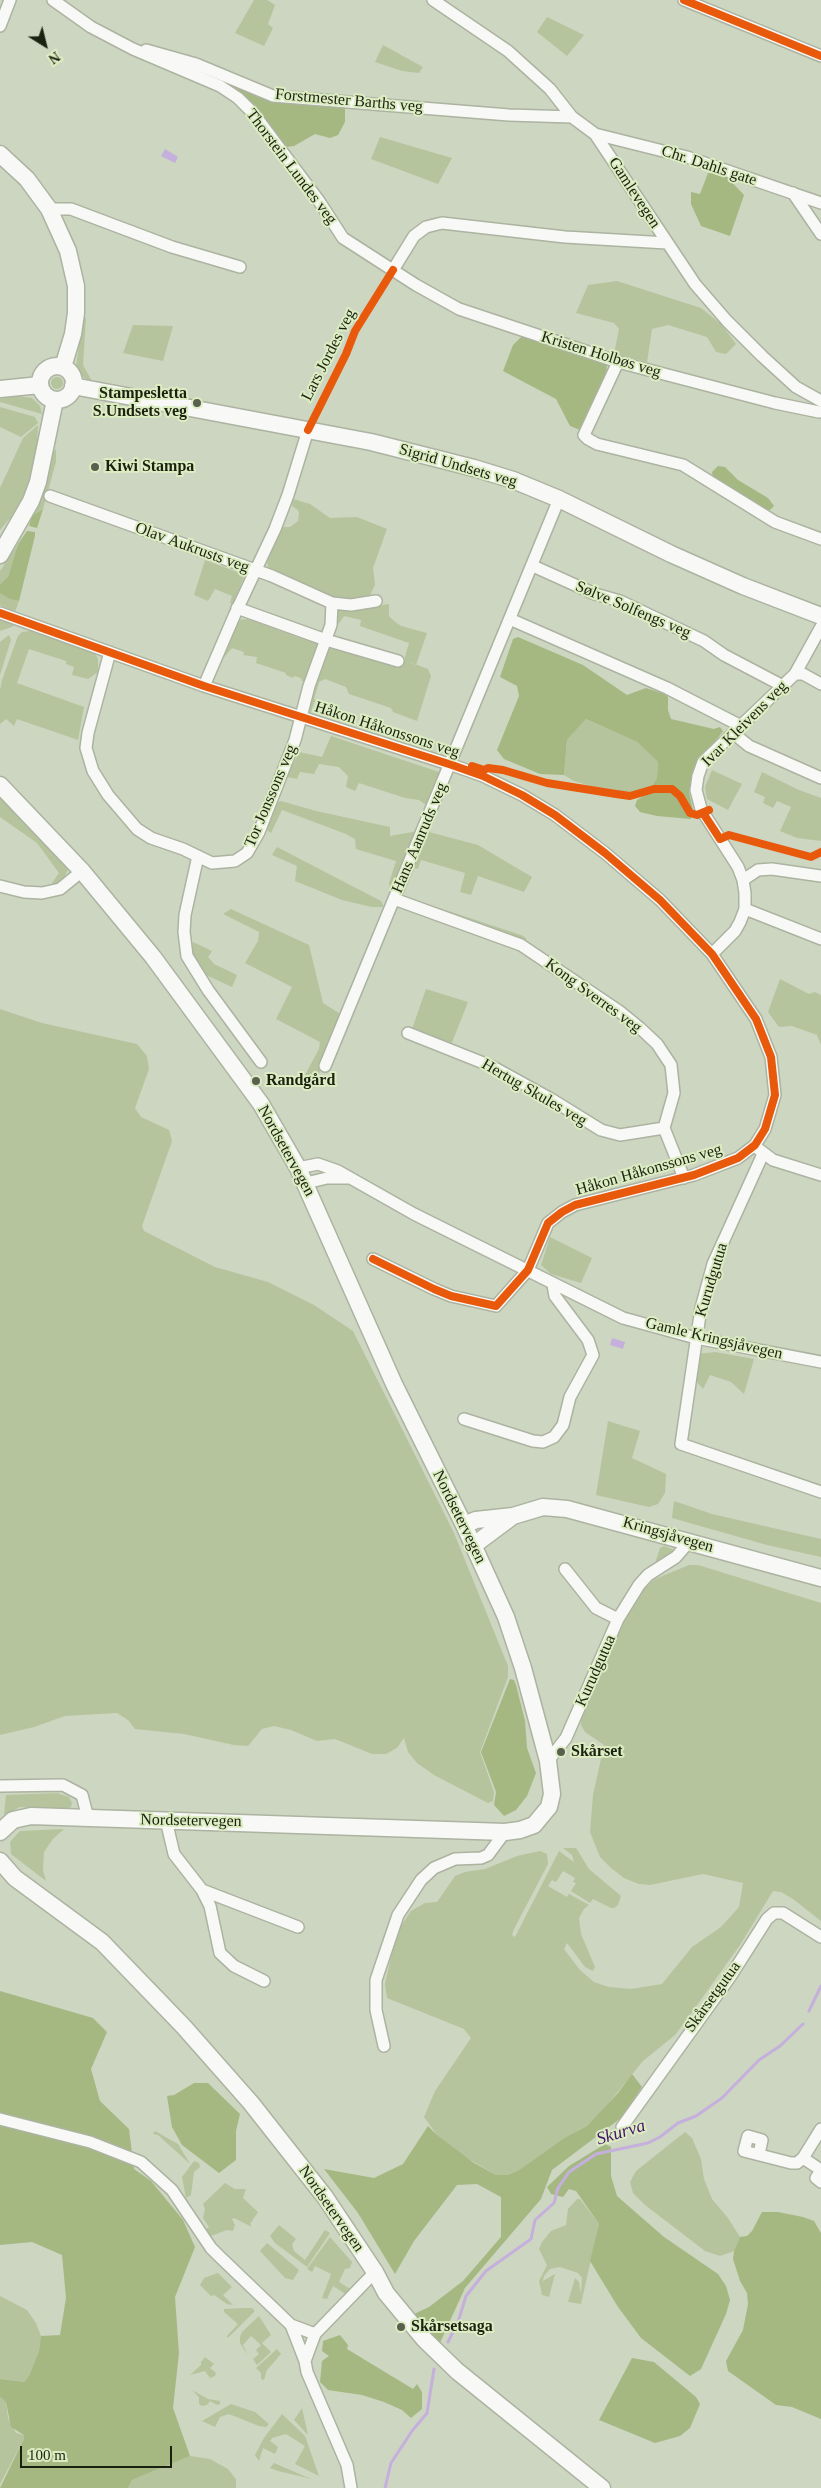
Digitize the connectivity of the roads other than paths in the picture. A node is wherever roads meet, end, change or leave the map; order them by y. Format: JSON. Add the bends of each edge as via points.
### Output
{"nodes":[{"id":1,"x":10,"y":0,"type":"edge"},
{"id":2,"x":53,"y":0,"type":"edge"},
{"id":3,"x":433,"y":0,"type":"edge"},
{"id":4,"x":684,"y":0,"type":"edge"},
{"id":5,"x":0,"y":26,"type":"edge"},
{"id":6,"x":133,"y":49,"type":"junction"},
{"id":7,"x":821,"y":56,"type":"edge"},
{"id":8,"x":572,"y":117,"type":"junction"},
{"id":9,"x":595,"y":134,"type":"junction"},
{"id":10,"x":0,"y":154,"type":"edge"},
{"id":11,"x":793,"y":193,"type":"junction"},
{"id":12,"x":821,"y":203,"type":"edge"},
{"id":13,"x":50,"y":210,"type":"junction"},
{"id":14,"x":821,"y":234,"type":"edge"},
{"id":15,"x":667,"y":243,"type":"junction"},
{"id":16,"x":240,"y":267,"type":"dead end"},
{"id":17,"x":393,"y":270,"type":"junction"},
{"id":18,"x":618,"y":362,"type":"junction"},
{"id":19,"x":63,"y":367,"type":"junction"},
{"id":20,"x":40,"y":385,"type":"junction"},
{"id":21,"x":74,"y":386,"type":"junction"},
{"id":22,"x":0,"y":389,"type":"edge"},
{"id":23,"x":55,"y":400,"type":"junction"},
{"id":24,"x":820,"y":409,"type":"edge"},
{"id":25,"x":308,"y":430,"type":"junction"},
{"id":26,"x":50,"y":496,"type":"dead end"},
{"id":27,"x":560,"y":499,"type":"junction"},
{"id":28,"x":821,"y":539,"type":"edge"},
{"id":29,"x":0,"y":555,"type":"edge"},
{"id":30,"x":534,"y":566,"type":"junction"},
{"id":31,"x":255,"y":571,"type":"junction"},
{"id":32,"x":376,"y":601,"type":"dead end"},
{"id":33,"x":332,"y":602,"type":"junction"},
{"id":34,"x":237,"y":608,"type":"junction"},
{"id":35,"x":0,"y":613,"type":"edge"},
{"id":36,"x":821,"y":616,"type":"edge"},
{"id":37,"x":512,"y":620,"type":"junction"},
{"id":38,"x":821,"y":628,"type":"edge"},
{"id":39,"x":326,"y":640,"type":"junction"},
{"id":40,"x":110,"y":652,"type":"junction"},
{"id":41,"x":398,"y":661,"type":"dead end"},
{"id":42,"x":795,"y":674,"type":"junction"},
{"id":43,"x":821,"y":684,"type":"edge"},
{"id":44,"x":204,"y":686,"type":"junction"},
{"id":45,"x":783,"y":686,"type":"junction"},
{"id":46,"x":301,"y":716,"type":"junction"},
{"id":47,"x":737,"y":729,"type":"junction"},
{"id":48,"x":452,"y":765,"type":"junction"},
{"id":49,"x":821,"y":778,"type":"edge"},
{"id":50,"x":0,"y":785,"type":"edge"},
{"id":51,"x":198,"y":856,"type":"junction"},
{"id":52,"x":82,"y":871,"type":"junction"},
{"id":53,"x":821,"y":876,"type":"edge"},
{"id":54,"x":743,"y":880,"type":"junction"},
{"id":55,"x":0,"y":886,"type":"edge"},
{"id":56,"x":394,"y":898,"type":"junction"},
{"id":57,"x":744,"y":909,"type":"junction"},
{"id":58,"x":821,"y":939,"type":"edge"},
{"id":59,"x":712,"y":954,"type":"junction"},
{"id":60,"x":408,"y":1033,"type":"dead end"},
{"id":61,"x":261,"y":1062,"type":"dead end"},
{"id":62,"x":325,"y":1066,"type":"dead end"},
{"id":63,"x":664,"y":1128,"type":"junction"},
{"id":64,"x":755,"y":1145,"type":"junction"},
{"id":65,"x":762,"y":1154,"type":"junction"},
{"id":66,"x":298,"y":1168,"type":"junction"},
{"id":67,"x":821,"y":1175,"type":"edge"},
{"id":68,"x":348,"y":1178,"type":"junction"},
{"id":69,"x":684,"y":1178,"type":"junction"},
{"id":70,"x":306,"y":1183,"type":"junction"},
{"id":71,"x":373,"y":1259,"type":"dead end"},
{"id":72,"x":528,"y":1270,"type":"junction"},
{"id":73,"x":553,"y":1285,"type":"junction"},
{"id":74,"x":696,"y":1338,"type":"junction"},
{"id":75,"x":821,"y":1362,"type":"edge"},
{"id":76,"x":464,"y":1419,"type":"dead end"},
{"id":77,"x":821,"y":1492,"type":"edge"},
{"id":78,"x":513,"y":1516,"type":"junction"},
{"id":79,"x":464,"y":1525,"type":"junction"},
{"id":80,"x":689,"y":1542,"type":"junction"},
{"id":81,"x":474,"y":1545,"type":"junction"},
{"id":82,"x":564,"y":1569,"type":"dead end"},
{"id":83,"x":821,"y":1578,"type":"edge"},
{"id":84,"x":618,"y":1619,"type":"junction"},
{"id":85,"x":548,"y":1761,"type":"junction"},
{"id":86,"x":0,"y":1786,"type":"edge"},
{"id":87,"x":88,"y":1818,"type":"junction"},
{"id":88,"x":166,"y":1820,"type":"junction"},
{"id":89,"x":0,"y":1832,"type":"edge"},
{"id":90,"x":505,"y":1832,"type":"junction"},
{"id":91,"x":0,"y":1861,"type":"edge"},
{"id":92,"x":202,"y":1890,"type":"junction"},
{"id":93,"x":298,"y":1927,"type":"dead end"},
{"id":94,"x":821,"y":1937,"type":"edge"},
{"id":95,"x":264,"y":1981,"type":"dead end"},
{"id":96,"x":384,"y":2046,"type":"dead end"},
{"id":97,"x":0,"y":2119,"type":"edge"},
{"id":98,"x":622,"y":2126,"type":"dead end"},
{"id":99,"x":821,"y":2129,"type":"edge"},
{"id":100,"x":758,"y":2154,"type":"dead end"},
{"id":101,"x":803,"y":2158,"type":"junction"},
{"id":102,"x":821,"y":2170,"type":"edge"},
{"id":103,"x":821,"y":2182,"type":"edge"},
{"id":104,"x":375,"y":2272,"type":"junction"},
{"id":105,"x":291,"y":2324,"type":"junction"},
{"id":106,"x":315,"y":2334,"type":"junction"},
{"id":107,"x":306,"y":2360,"type":"junction"},
{"id":108,"x":351,"y":2488,"type":"edge"},
{"id":109,"x":602,"y":2488,"type":"edge"}],
"edges":[{"from":1,"to":5,"type":"street"},
{"from":2,"to":6,"type":"street","name":"Thorstein Lundes veg"},
{"from":3,"to":8,"type":"street","name":"Gamlevegen","via":[[508,51],[550,89]]},
{"from":4,"to":7,"type":"street"},
{"from":6,"to":8,"type":"street","name":"Forstmester Barths veg","via":[[173,56],[273,96],[510,116]]},
{"from":6,"to":17,"type":"street","name":"Thorstein Lundes veg","via":[[220,86],[238,98],[254,114],[319,200],[343,238]]},
{"from":8,"to":9,"type":"street","name":"Gamlevegen"},
{"from":9,"to":11,"type":"street","name":"Chr. Dahls gate","via":[[687,158]]},
{"from":9,"to":15,"type":"street","name":"Gamlevegen"},
{"from":10,"to":13,"type":"main road","via":[[27,178]]},
{"from":11,"to":12,"type":"street","name":"Chr. Dahls gate"},
{"from":11,"to":14,"type":"street"},
{"from":13,"to":16,"type":"street","via":[[71,209],[172,247]]},
{"from":13,"to":19,"type":"main road","via":[[68,251],[76,286],[73,334]]},
{"from":15,"to":17,"type":"street","via":[[565,237],[442,223],[426,227],[414,236]]},
{"from":15,"to":24,"type":"street","name":"Gamlevegen","via":[[695,284],[727,321]]},
{"from":17,"to":18,"type":"street","name":"Kristen Holbøs veg","via":[[459,309]]},
{"from":18,"to":24,"type":"street","name":"Kristen Holbøs veg","via":[[775,403]]},
{"from":18,"to":28,"type":"street","via":[[584,434],[588,439],[596,444],[683,465],[774,522]]},
{"from":19,"to":20,"type":"main road","via":[[50,367],[44,371]]},
{"from":19,"to":21,"type":"main road","via":[[72,376]]},
{"from":20,"to":22,"type":"main road"},
{"from":20,"to":23,"type":"main road","via":[[45,395]]},
{"from":21,"to":23,"type":"main road","via":[[68,395]]},
{"from":21,"to":25,"type":"main road","name":"Sigrid Undsets veg"},
{"from":23,"to":29,"type":"main road","via":[[38,482],[31,501]]},
{"from":25,"to":27,"type":"main road","name":"Sigrid Undsets veg","via":[[435,457],[513,480]]},
{"from":25,"to":31,"type":"street","via":[[288,495]]},
{"from":26,"to":31,"type":"street","name":"Olav Aukrusts veg"},
{"from":27,"to":30,"type":"street","name":"Hans Aanruds veg"},
{"from":27,"to":36,"type":"main road","name":"Sigrid Undsets veg","via":[[671,554]]},
{"from":30,"to":37,"type":"street","name":"Hans Aanruds veg"},
{"from":30,"to":45,"type":"street","name":"Sølve Solfengs veg","via":[[595,594],[620,601],[704,641]]},
{"from":31,"to":33,"type":"street","name":"Olav Aukrusts veg"},
{"from":31,"to":34,"type":"street"},
{"from":32,"to":33,"type":"street","name":"Olav Aukrusts veg","via":[[351,605]]},
{"from":33,"to":39,"type":"street","via":[[334,611]]},
{"from":34,"to":39,"type":"street"},
{"from":34,"to":44,"type":"street"},
{"from":35,"to":40,"type":"street","name":"Håkon Håkonssons veg"},
{"from":37,"to":47,"type":"street","via":[[667,688]]},
{"from":37,"to":48,"type":"street","name":"Hans Aanruds veg"},
{"from":38,"to":42,"type":"street","name":"Ivar Kleivens veg"},
{"from":39,"to":41,"type":"street"},
{"from":39,"to":46,"type":"street"},
{"from":40,"to":44,"type":"street","name":"Håkon Håkonssons veg"},
{"from":40,"to":51,"type":"street","name":"Tor Jonssons veg","via":[[88,733],[86,748],[93,771],[108,795],[137,829],[151,838]]},
{"from":42,"to":43,"type":"street","via":[[803,674]]},
{"from":42,"to":45,"type":"street","name":"Ivar Kleivens veg"},
{"from":44,"to":46,"type":"street","name":"Håkon Håkonssons veg"},
{"from":45,"to":47,"type":"street","name":"Ivar Kleivens veg"},
{"from":46,"to":48,"type":"street","name":"Håkon Håkonssons veg"},
{"from":46,"to":51,"type":"street","name":"Tor Jonssons veg","via":[[274,794],[247,853],[235,861],[223,863],[212,863]]},
{"from":47,"to":49,"type":"street","via":[[741,741],[763,754]]},
{"from":47,"to":54,"type":"street","name":"Ivar Kleivens veg","via":[[703,762],[696,790],[702,813],[738,867]]},
{"from":48,"to":56,"type":"street","name":"Hans Aanruds veg"},
{"from":48,"to":59,"type":"street","name":"Håkon Håkonssons veg","via":[[483,776],[554,815],[617,862],[660,900]]},
{"from":50,"to":52,"type":"main road","name":"Nordsetervegen"},
{"from":51,"to":61,"type":"street","via":[[184,932],[187,956]]},
{"from":52,"to":55,"type":"street","via":[[60,889],[42,893]]},
{"from":52,"to":66,"type":"main road","name":"Nordsetervegen","via":[[153,957],[216,1042],[260,1104]]},
{"from":53,"to":54,"type":"street","via":[[772,868],[758,870]]},
{"from":54,"to":57,"type":"street","name":"Ivar Kleivens veg"},
{"from":56,"to":62,"type":"street","name":"Hans Aanruds veg"},
{"from":56,"to":63,"type":"street","name":"Kong Sverres veg","via":[[521,945],[641,1029],[658,1044],[671,1065],[674,1093]]},
{"from":57,"to":58,"type":"street"},
{"from":57,"to":59,"type":"street","name":"Ivar Kleivens veg","via":[[735,931]]},
{"from":59,"to":64,"type":"street","name":"Håkon Håkonssons veg","via":[[756,1019],[771,1057],[775,1095],[768,1122]]},
{"from":60,"to":63,"type":"street","name":"Hertug Skules veg","via":[[491,1066],[601,1130],[620,1135]]},
{"from":63,"to":69,"type":"street"},
{"from":64,"to":65,"type":"street"},
{"from":64,"to":69,"type":"street","name":"Håkon Håkonssons veg","via":[[727,1163]]},
{"from":65,"to":67,"type":"street"},
{"from":65,"to":74,"type":"street","name":"Kurudgutua","via":[[713,1264]]},
{"from":66,"to":68,"type":"street","name":"Gamle Kringsjåvegen","via":[[318,1164]]},
{"from":66,"to":70,"type":"main road","name":"Nordsetervegen"},
{"from":68,"to":70,"type":"street"},
{"from":68,"to":72,"type":"street","name":"Gamle Kringsjåvegen"},
{"from":69,"to":72,"type":"street","name":"Håkon Håkonssons veg","via":[[583,1203],[562,1212],[548,1223]]},
{"from":70,"to":79,"type":"main road","name":"Nordsetervegen","via":[[394,1384]]},
{"from":71,"to":72,"type":"street","via":[[434,1290],[496,1306]]},
{"from":72,"to":73,"type":"street","name":"Gamle Kringsjåvegen"},
{"from":73,"to":74,"type":"street","name":"Gamle Kringsjåvegen","via":[[623,1318]]},
{"from":73,"to":76,"type":"street","via":[[555,1296],[588,1340],[592,1355],[554,1438],[534,1441]]},
{"from":74,"to":75,"type":"street","name":"Gamle Kringsjåvegen"},
{"from":74,"to":77,"type":"street","name":"Kurudgutua","via":[[681,1444]]},
{"from":78,"to":79,"type":"main road","name":"Kringsjåvegen","via":[[476,1520]]},
{"from":78,"to":80,"type":"main road","name":"Kringsjåvegen","via":[[544,1507],[568,1509]]},
{"from":78,"to":81,"type":"main road","name":"Kringsjåvegen"},
{"from":79,"to":81,"type":"main road","name":"Nordsetervegen"},
{"from":80,"to":83,"type":"main road","name":"Kringsjåvegen"},
{"from":80,"to":84,"type":"street","name":"Kurudgutua","via":[[676,1557],[648,1575]]},
{"from":81,"to":85,"type":"main road","name":"Nordsetervegen","via":[[514,1641]]},
{"from":82,"to":84,"type":"street","via":[[592,1604]]},
{"from":84,"to":85,"type":"street","name":"Kurudgutua","via":[[573,1724]]},
{"from":85,"to":90,"type":"main road","name":"Nordsetervegen","via":[[552,1794],[549,1807],[534,1825]]},
{"from":86,"to":87,"type":"street","via":[[48,1784],[69,1787],[82,1795]]},
{"from":87,"to":88,"type":"main road","name":"Nordsetervegen"},
{"from":87,"to":89,"type":"main road","name":"Nordsetervegen","via":[[24,1817],[8,1823]]},
{"from":88,"to":90,"type":"main road","name":"Nordsetervegen"},
{"from":88,"to":92,"type":"street","via":[[174,1854]]},
{"from":90,"to":96,"type":"street","via":[[488,1855],[455,1859],[434,1868],[421,1880],[398,1915],[376,1980],[376,2010]]},
{"from":91,"to":104,"type":"main road","name":"Nordsetervegen","via":[[16,1878],[102,1942],[184,2026],[298,2161]]},
{"from":92,"to":93,"type":"street"},
{"from":92,"to":95,"type":"street","via":[[214,1919],[220,1953],[234,1966]]},
{"from":94,"to":98,"type":"street","name":"Skårsetgutua","via":[[783,1913],[774,1913],[767,1919],[730,1977]]},
{"from":97,"to":105,"type":"street","via":[[108,2148],[148,2167],[172,2190],[211,2248]]},
{"from":99,"to":101,"type":"street"},
{"from":100,"to":101,"type":"street","via":[[791,2163]]},
{"from":101,"to":102,"type":"street"},
{"from":102,"to":103,"type":"street","via":[[816,2178]]},
{"from":104,"to":106,"type":"street"},
{"from":104,"to":109,"type":"main road","name":"Nordsetervegen","via":[[392,2301],[444,2359]]},
{"from":105,"to":106,"type":"street"},
{"from":105,"to":107,"type":"street"},
{"from":106,"to":107,"type":"street"},
{"from":107,"to":108,"type":"street","via":[[307,2372],[347,2465]]}]}
